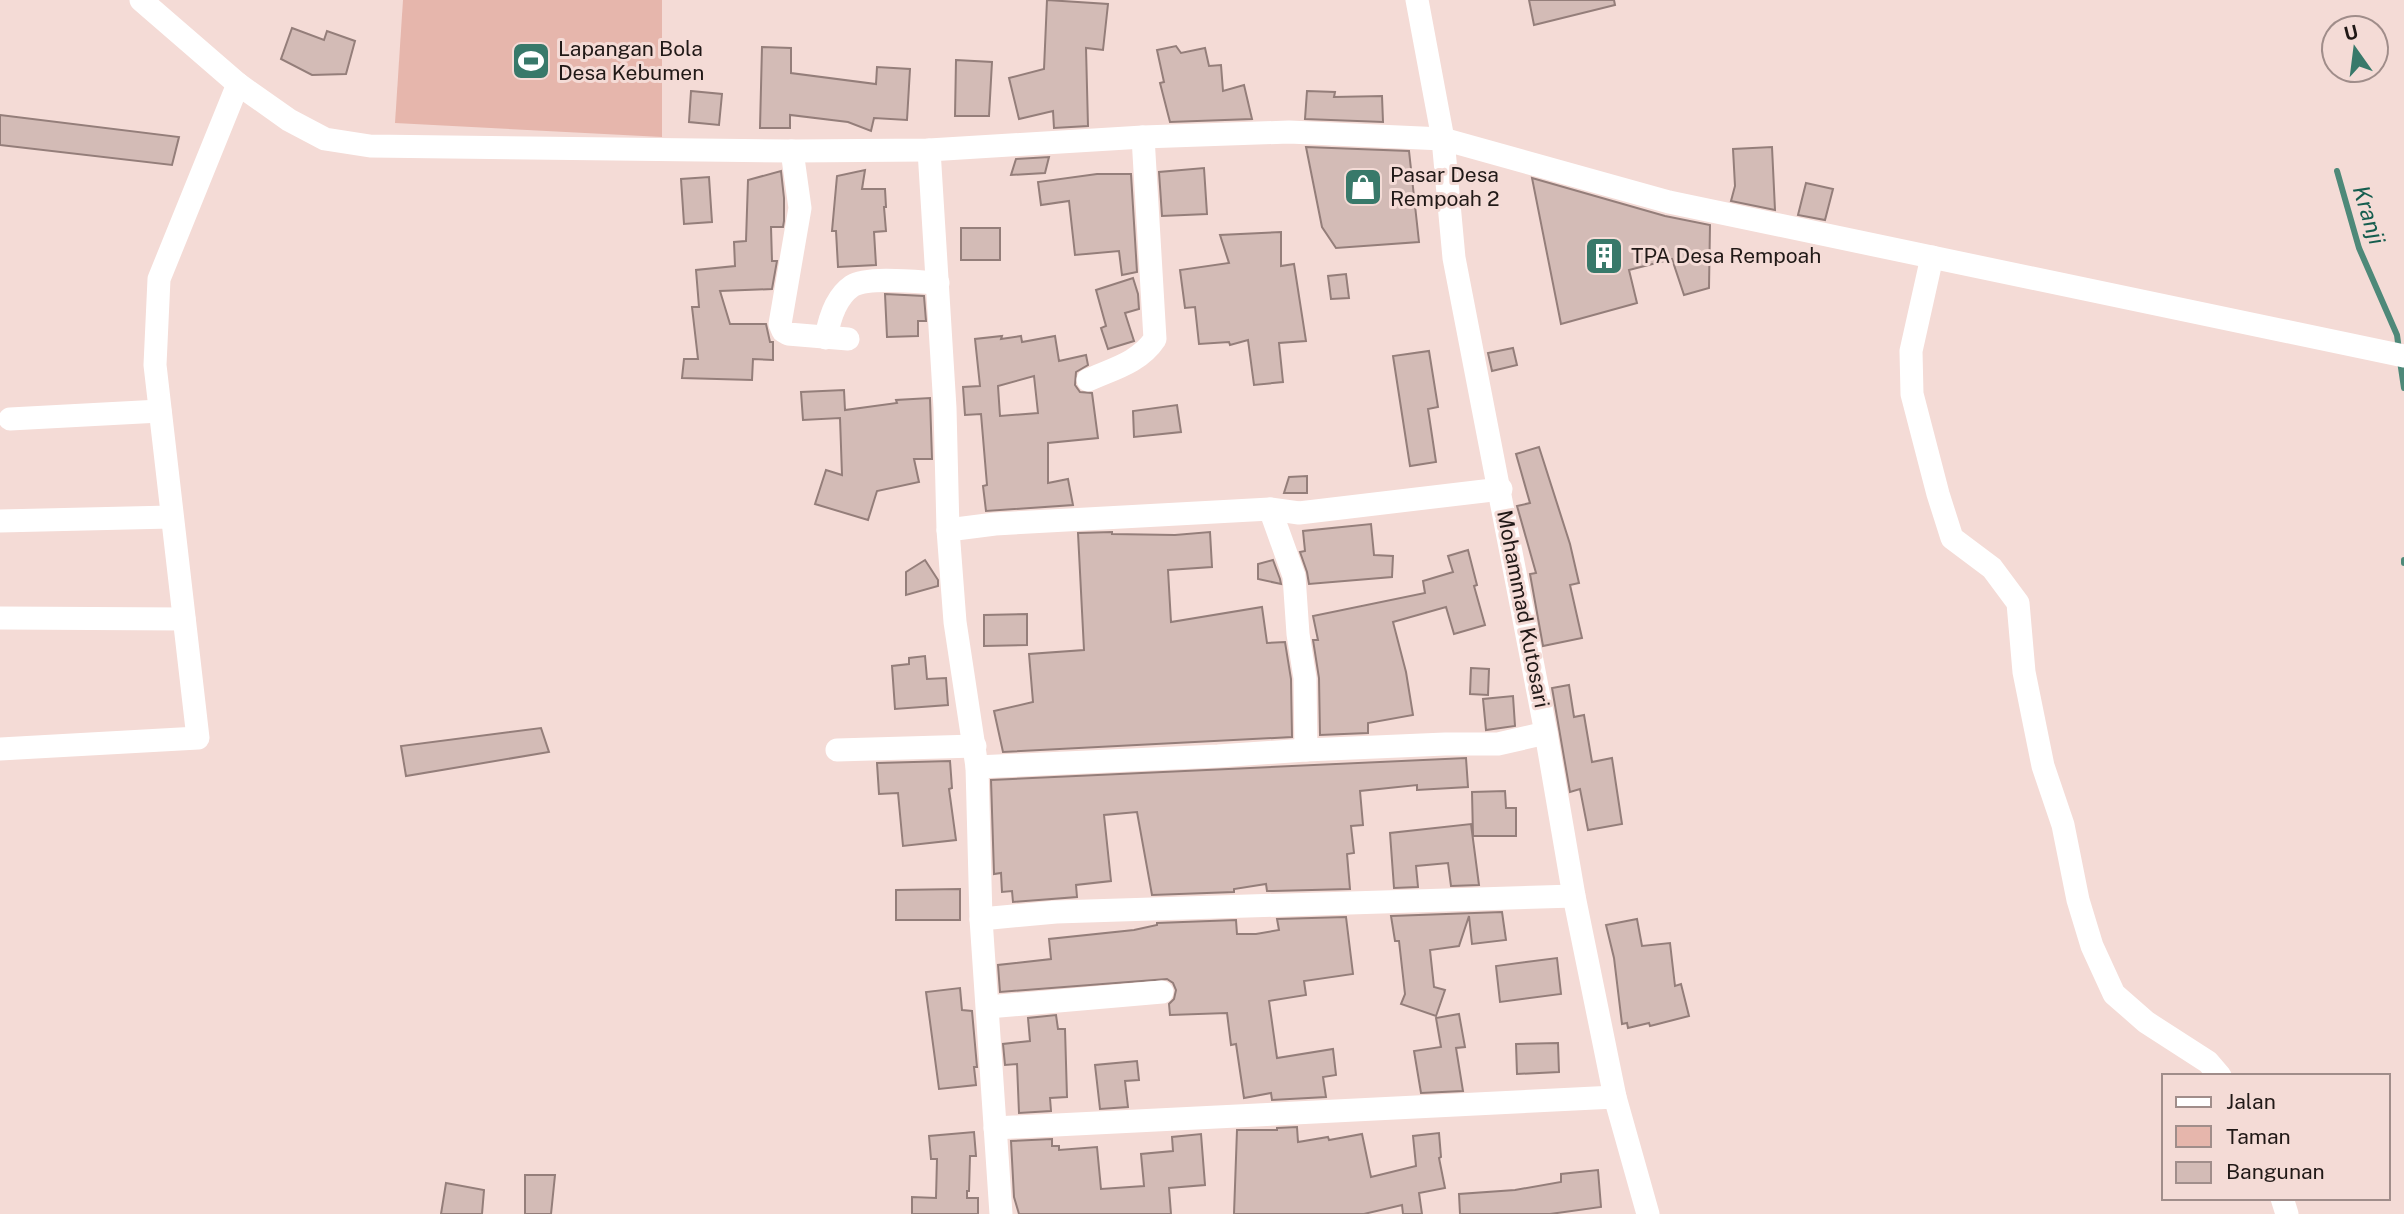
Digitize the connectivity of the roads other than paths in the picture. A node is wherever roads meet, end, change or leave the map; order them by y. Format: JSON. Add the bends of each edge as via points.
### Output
{"nodes":[{"id":1,"x":141,"y":0,"type":"edge"},
{"id":2,"x":1417,"y":0,"type":"edge"},
{"id":3,"x":238,"y":85,"type":"junction"},
{"id":4,"x":1143,"y":137,"type":"junction"},
{"id":5,"x":1443,"y":139,"type":"junction"},
{"id":6,"x":792,"y":150,"type":"junction"},
{"id":7,"x":929,"y":150,"type":"junction"},
{"id":8,"x":1932,"y":257,"type":"junction"},
{"id":9,"x":939,"y":283,"type":"junction"},
{"id":10,"x":2404,"y":356,"type":"edge"},
{"id":11,"x":1088,"y":380,"type":"dead end"},
{"id":12,"x":160,"y":411,"type":"junction"},
{"id":13,"x":10,"y":419,"type":"dead end"},
{"id":14,"x":1501,"y":489,"type":"junction"},
{"id":15,"x":1270,"y":509,"type":"junction"},
{"id":16,"x":172,"y":516,"type":"junction"},
{"id":17,"x":0,"y":521,"type":"edge"},
{"id":18,"x":948,"y":530,"type":"junction"},
{"id":19,"x":0,"y":618,"type":"edge"},
{"id":20,"x":184,"y":619,"type":"junction"},
{"id":21,"x":1546,"y":733,"type":"junction"},
{"id":22,"x":0,"y":750,"type":"edge"},
{"id":23,"x":837,"y":750,"type":"dead end"},
{"id":24,"x":1306,"y":750,"type":"junction"},
{"id":25,"x":976,"y":756,"type":"junction"},
{"id":26,"x":1574,"y":896,"type":"junction"},
{"id":27,"x":981,"y":919,"type":"junction"},
{"id":28,"x":1161,"y":992,"type":"dead end"},
{"id":29,"x":988,"y":1007,"type":"junction"},
{"id":30,"x":2218,"y":1074,"type":"edge"},
{"id":31,"x":1615,"y":1097,"type":"junction"},
{"id":32,"x":995,"y":1128,"type":"junction"},
{"id":33,"x":1001,"y":1214,"type":"edge"},
{"id":34,"x":1648,"y":1214,"type":"edge"}],
"edges":[{"from":1,"to":3,"type":"street"},
{"from":2,"to":5,"type":"street","name":"Mohammad Kutosari"},
{"from":3,"to":6,"type":"street","via":[[325,139],[370,146]]},
{"from":3,"to":12,"type":"street","via":[[159,279],[155,365]]},
{"from":4,"to":5,"type":"street","via":[[1289,132]]},
{"from":4,"to":7,"type":"street"},
{"from":4,"to":11,"type":"street","via":[[1154,339],[1136,359]]},
{"from":5,"to":8,"type":"street","via":[[1670,202]]},
{"from":5,"to":14,"type":"street","name":"Mohammad Kutosari","via":[[1454,258]]},
{"from":6,"to":7,"type":"street"},
{"from":6,"to":9,"type":"street","via":[[800,208],[780,324],[783,331],[837,339],[828,324],[853,285],[881,280]]},
{"from":7,"to":9,"type":"street"},
{"from":8,"to":10,"type":"street"},
{"from":8,"to":30,"type":"street","via":[[1911,351],[1912,394],[1952,538],[1992,568],[2018,603],[2024,672],[2043,766],[2063,825],[2092,946],[2114,994],[2146,1023],[2208,1062]]},
{"from":9,"to":18,"type":"street"},
{"from":12,"to":13,"type":"street"},
{"from":12,"to":16,"type":"street"},
{"from":14,"to":15,"type":"street","via":[[1299,513]]},
{"from":14,"to":21,"type":"street","name":"Mohammad Kutosari"},
{"from":15,"to":18,"type":"street"},
{"from":15,"to":24,"type":"street","via":[[1294,576],[1306,678]]},
{"from":16,"to":17,"type":"street"},
{"from":16,"to":20,"type":"street"},
{"from":18,"to":25,"type":"street","via":[[955,622]]},
{"from":19,"to":20,"type":"street"},
{"from":20,"to":22,"type":"street","via":[[198,738]]},
{"from":21,"to":24,"type":"street","via":[[1498,744]]},
{"from":21,"to":26,"type":"street","name":"Mohammad Kutosari"},
{"from":23,"to":25,"type":"street"},
{"from":24,"to":25,"type":"street","via":[[1218,756]]},
{"from":25,"to":27,"type":"street"},
{"from":26,"to":27,"type":"street","via":[[1056,912]]},
{"from":26,"to":31,"type":"street","name":"Mohammad Kutosari"},
{"from":27,"to":29,"type":"street"},
{"from":28,"to":29,"type":"street"},
{"from":29,"to":32,"type":"street"},
{"from":31,"to":32,"type":"street"},
{"from":31,"to":34,"type":"street","name":"Mohammad Kutosari"},
{"from":32,"to":33,"type":"street"}]}
